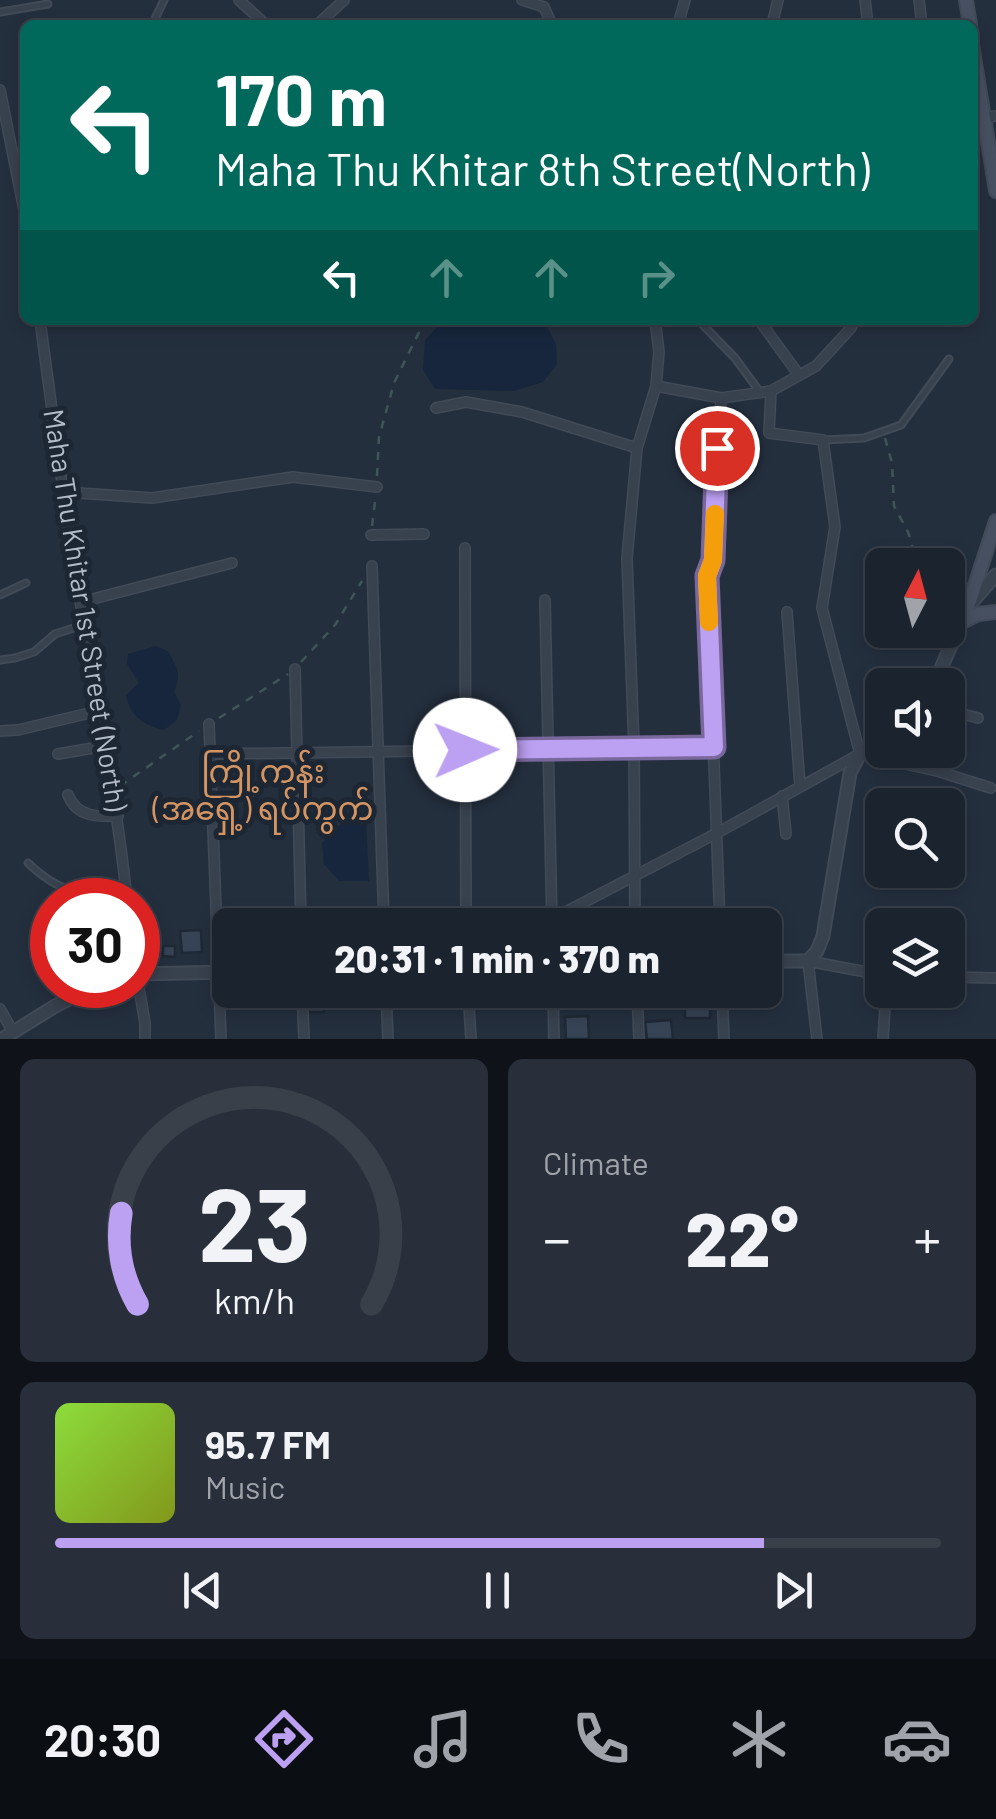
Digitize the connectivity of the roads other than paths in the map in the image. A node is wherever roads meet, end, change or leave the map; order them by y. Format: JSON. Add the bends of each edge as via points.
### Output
{"nodes":[{"id":1,"x":239,"y":0,"type":"edge"},
{"id":2,"x":344,"y":0,"type":"edge"},
{"id":3,"x":522,"y":0,"type":"edge"},
{"id":4,"x":555,"y":0,"type":"edge"},
{"id":5,"x":48,"y":4,"type":"dead end"},
{"id":6,"x":544,"y":7,"type":"junction"},
{"id":7,"x":0,"y":12,"type":"edge"},
{"id":8,"x":261,"y":20,"type":"edge"},
{"id":9,"x":322,"y":20,"type":"edge"},
{"id":10,"x":550,"y":20,"type":"edge"},
{"id":11,"x":0,"y":90,"type":"edge"},
{"id":12,"x":2,"y":111,"type":"edge"},
{"id":13,"x":984,"y":118,"type":"edge"},
{"id":14,"x":996,"y":191,"type":"edge"},
{"id":15,"x":20,"y":192,"type":"edge"},
{"id":16,"x":41,"y":325,"type":"edge"},
{"id":17,"x":657,"y":325,"type":"edge"},
{"id":18,"x":703,"y":325,"type":"edge"},
{"id":19,"x":763,"y":325,"type":"edge"},
{"id":20,"x":852,"y":325,"type":"edge"},
{"id":21,"x":949,"y":359,"type":"dead end"},
{"id":22,"x":799,"y":375,"type":"junction"},
{"id":23,"x":656,"y":386,"type":"junction"},
{"id":24,"x":766,"y":391,"type":"junction"},
{"id":25,"x":721,"y":398,"type":"junction"},
{"id":26,"x":436,"y":408,"type":"dead end"},
{"id":27,"x":823,"y":440,"type":"junction"},
{"id":28,"x":637,"y":448,"type":"junction"},
{"id":29,"x":377,"y":486,"type":"road end"},
{"id":30,"x":64,"y":492,"type":"junction"},
{"id":31,"x":996,"y":521,"type":"edge"},
{"id":32,"x":424,"y":534,"type":"dead end"},
{"id":33,"x":371,"y":535,"type":"road end"},
{"id":34,"x":464,"y":548,"type":"dead end"},
{"id":35,"x":232,"y":564,"type":"dead end"},
{"id":36,"x":372,"y":566,"type":"road end"},
{"id":37,"x":996,"y":575,"type":"edge"},
{"id":38,"x":26,"y":583,"type":"dead end"},
{"id":39,"x":0,"y":596,"type":"edge"},
{"id":40,"x":546,"y":600,"type":"dead end"},
{"id":41,"x":82,"y":602,"type":"junction"},
{"id":42,"x":968,"y":607,"type":"junction"},
{"id":43,"x":787,"y":612,"type":"dead end"},
{"id":44,"x":996,"y":612,"type":"edge"},
{"id":45,"x":965,"y":613,"type":"edge"},
{"id":46,"x":965,"y":620,"type":"edge"},
{"id":47,"x":86,"y":624,"type":"junction"},
{"id":48,"x":0,"y":660,"type":"edge"},
{"id":49,"x":295,"y":669,"type":"road end"},
{"id":50,"x":98,"y":711,"type":"junction"},
{"id":51,"x":965,"y":715,"type":"edge"},
{"id":52,"x":978,"y":718,"type":"dead end"},
{"id":53,"x":209,"y":724,"type":"road end"},
{"id":54,"x":0,"y":732,"type":"edge"},
{"id":55,"x":105,"y":746,"type":"junction"},
{"id":56,"x":714,"y":747,"type":"junction"},
{"id":57,"x":634,"y":748,"type":"junction"},
{"id":58,"x":548,"y":749,"type":"junction"},
{"id":59,"x":465,"y":750,"type":"junction"},
{"id":60,"x":865,"y":750,"type":"edge"},
{"id":61,"x":380,"y":752,"type":"junction"},
{"id":62,"x":297,"y":753,"type":"junction"},
{"id":63,"x":58,"y":754,"type":"dead end"},
{"id":64,"x":210,"y":754,"type":"junction"},
{"id":65,"x":860,"y":754,"type":"junction"},
{"id":66,"x":800,"y":786,"type":"junction"},
{"id":67,"x":991,"y":788,"type":"dead end"},
{"id":68,"x":68,"y":794,"type":"dead end"},
{"id":69,"x":782,"y":796,"type":"junction"},
{"id":70,"x":118,"y":816,"type":"junction"},
{"id":71,"x":716,"y":832,"type":"junction"},
{"id":72,"x":786,"y":834,"type":"dead end"},
{"id":73,"x":28,"y":864,"type":"dead end"},
{"id":74,"x":634,"y":874,"type":"junction"},
{"id":75,"x":44,"y":878,"type":"edge"},
{"id":76,"x":125,"y":878,"type":"edge"},
{"id":77,"x":220,"y":908,"type":"edge"},
{"id":78,"x":301,"y":908,"type":"edge"},
{"id":79,"x":384,"y":908,"type":"edge"},
{"id":80,"x":466,"y":908,"type":"edge"},
{"id":81,"x":552,"y":908,"type":"edge"},
{"id":82,"x":576,"y":908,"type":"edge"},
{"id":83,"x":635,"y":908,"type":"edge"},
{"id":84,"x":719,"y":908,"type":"edge"},
{"id":85,"x":782,"y":962,"type":"edge"},
{"id":86,"x":808,"y":962,"type":"junction"},
{"id":87,"x":212,"y":972,"type":"edge"},
{"id":88,"x":865,"y":972,"type":"edge"},
{"id":89,"x":160,"y":973,"type":"edge"},
{"id":90,"x":965,"y":977,"type":"edge"},
{"id":91,"x":996,"y":978,"type":"edge"},
{"id":92,"x":52,"y":1008,"type":"edge"},
{"id":93,"x":142,"y":1008,"type":"edge"},
{"id":94,"x":222,"y":1008,"type":"edge"},
{"id":95,"x":303,"y":1008,"type":"edge"},
{"id":96,"x":387,"y":1008,"type":"edge"},
{"id":97,"x":469,"y":1008,"type":"edge"},
{"id":98,"x":553,"y":1008,"type":"edge"},
{"id":99,"x":638,"y":1008,"type":"edge"},
{"id":100,"x":723,"y":1008,"type":"edge"},
{"id":101,"x":885,"y":1008,"type":"edge"},
{"id":102,"x":0,"y":1009,"type":"edge"},
{"id":103,"x":7,"y":1036,"type":"edge"},
{"id":104,"x":145,"y":1039,"type":"edge"},
{"id":105,"x":220,"y":1039,"type":"edge"},
{"id":106,"x":304,"y":1039,"type":"edge"},
{"id":107,"x":388,"y":1039,"type":"edge"},
{"id":108,"x":470,"y":1039,"type":"edge"},
{"id":109,"x":554,"y":1039,"type":"edge"},
{"id":110,"x":639,"y":1039,"type":"edge"},
{"id":111,"x":724,"y":1039,"type":"edge"},
{"id":112,"x":817,"y":1039,"type":"edge"},
{"id":113,"x":884,"y":1039,"type":"edge"}],
"edges":[{"from":1,"to":8,"type":"street"},
{"from":2,"to":9,"type":"street"},
{"from":3,"to":6,"type":"street"},
{"from":4,"to":6,"type":"street"},
{"from":5,"to":7,"type":"lane"},
{"from":6,"to":10,"type":"street"},
{"from":11,"to":12,"type":"street"},
{"from":12,"to":15,"type":"street"},
{"from":13,"to":14,"type":"main road"},
{"from":16,"to":30,"type":"street","name":"Maha Thu Khitar 1st Street (North)"},
{"from":17,"to":23,"type":"street"},
{"from":18,"to":24,"type":"lane"},
{"from":19,"to":22,"type":"street"},
{"from":20,"to":22,"type":"street","via":[[816,366]]},
{"from":21,"to":27,"type":"lane","via":[[901,425],[864,438]]},
{"from":22,"to":24,"type":"street"},
{"from":23,"to":25,"type":"street"},
{"from":23,"to":28,"type":"street"},
{"from":24,"to":25,"type":"street"},
{"from":24,"to":27,"type":"street","via":[[769,433]]},
{"from":25,"to":56,"type":"street","via":[[707,576]]},
{"from":26,"to":28,"type":"street","via":[[466,402],[522,412]]},
{"from":27,"to":65,"type":"street","via":[[836,528],[822,608]]},
{"from":28,"to":57,"type":"street","via":[[627,558]]},
{"from":29,"to":30,"type":"street","via":[[293,477],[152,498]]},
{"from":30,"to":41,"type":"street","name":"Maha Thu Khitar 1st Street (North)"},
{"from":31,"to":42,"type":"main road"},
{"from":32,"to":33,"type":"street"},
{"from":34,"to":59,"type":"street"},
{"from":35,"to":41,"type":"street"},
{"from":36,"to":61,"type":"street"},
{"from":37,"to":42,"type":"street"},
{"from":38,"to":39,"type":"lane"},
{"from":40,"to":58,"type":"street"},
{"from":41,"to":47,"type":"street","name":"Maha Thu Khitar 1st Street (North)"},
{"from":42,"to":45,"type":"street"},
{"from":43,"to":66,"type":"street"},
{"from":44,"to":46,"type":"main road"},
{"from":47,"to":48,"type":"lane","via":[[55,634],[34,652]]},
{"from":47,"to":50,"type":"street","name":"Maha Thu Khitar 1st Street (North)"},
{"from":49,"to":62,"type":"street"},
{"from":50,"to":54,"type":"street"},
{"from":50,"to":55,"type":"street","name":"Maha Thu Khitar 1st Street (North)"},
{"from":51,"to":52,"type":"street"},
{"from":53,"to":64,"type":"street"},
{"from":55,"to":63,"type":"street"},
{"from":55,"to":70,"type":"street","name":"Maha Thu Khitar 1st Street (North)"},
{"from":56,"to":57,"type":"street"},
{"from":56,"to":71,"type":"street"},
{"from":57,"to":58,"type":"street"},
{"from":57,"to":74,"type":"street"},
{"from":58,"to":59,"type":"street"},
{"from":58,"to":81,"type":"street"},
{"from":59,"to":61,"type":"street"},
{"from":59,"to":80,"type":"street"},
{"from":60,"to":65,"type":"street"},
{"from":61,"to":62,"type":"street"},
{"from":61,"to":79,"type":"street"},
{"from":62,"to":64,"type":"street"},
{"from":62,"to":78,"type":"street"},
{"from":64,"to":77,"type":"street"},
{"from":65,"to":66,"type":"street"},
{"from":65,"to":67,"type":"street"},
{"from":65,"to":86,"type":"street","via":[[850,773],[823,936]]},
{"from":66,"to":69,"type":"street"},
{"from":68,"to":70,"type":"street","via":[[80,811]]},
{"from":69,"to":71,"type":"street"},
{"from":69,"to":72,"type":"street"},
{"from":70,"to":76,"type":"street","name":"Maha Thu Khitar 1st Street (North)"},
{"from":71,"to":74,"type":"street"},
{"from":71,"to":84,"type":"street"},
{"from":73,"to":75,"type":"lane"},
{"from":74,"to":82,"type":"street"},
{"from":74,"to":83,"type":"street"},
{"from":85,"to":86,"type":"street"},
{"from":86,"to":88,"type":"street"},
{"from":86,"to":112,"type":"street"},
{"from":87,"to":89,"type":"street"},
{"from":90,"to":91,"type":"street"},
{"from":92,"to":103,"type":"street"},
{"from":93,"to":104,"type":"street"},
{"from":94,"to":105,"type":"street"},
{"from":95,"to":106,"type":"street"},
{"from":96,"to":107,"type":"street"},
{"from":97,"to":108,"type":"street"},
{"from":98,"to":109,"type":"street"},
{"from":99,"to":110,"type":"street"},
{"from":100,"to":111,"type":"street"},
{"from":101,"to":113,"type":"street"},
{"from":102,"to":103,"type":"street"}]}
